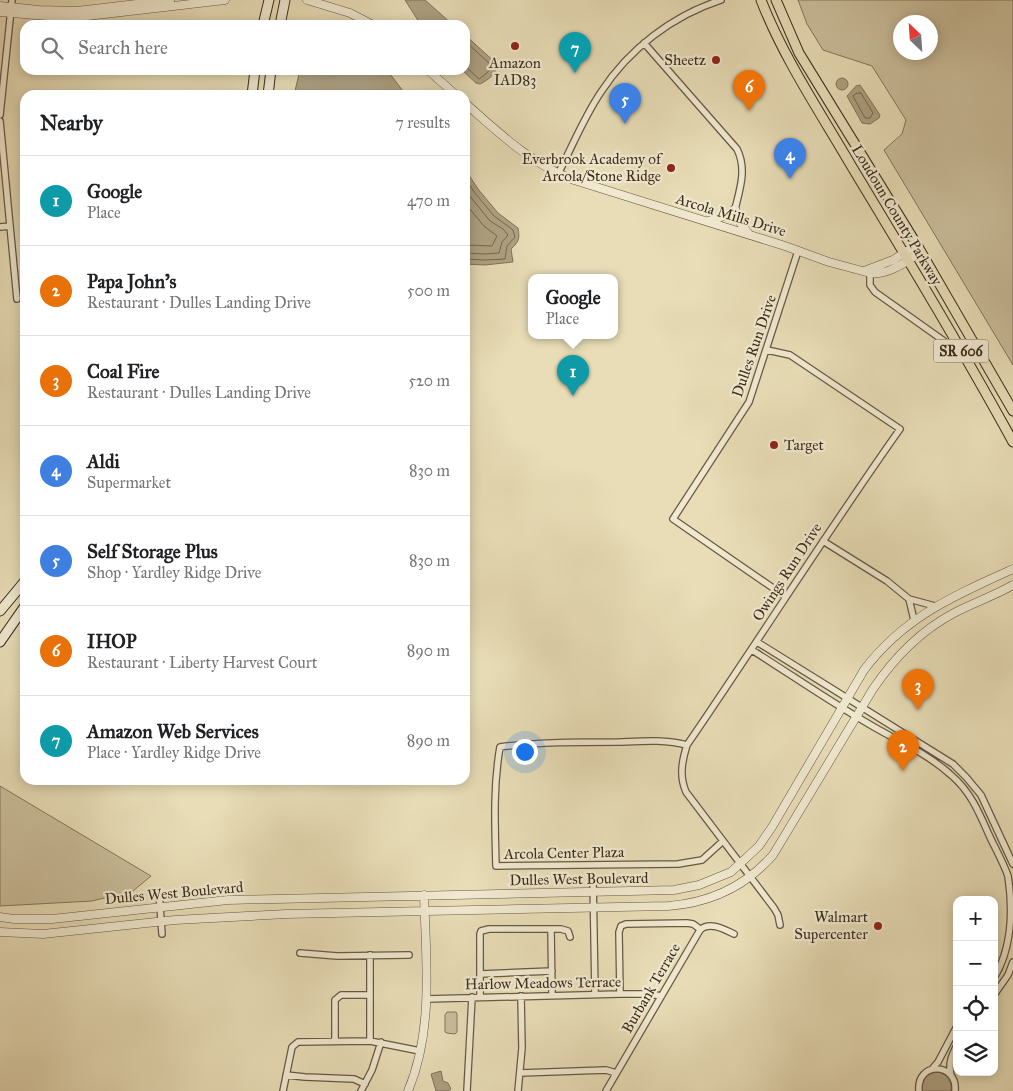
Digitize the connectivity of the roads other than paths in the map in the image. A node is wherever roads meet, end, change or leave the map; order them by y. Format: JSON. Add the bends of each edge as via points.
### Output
{"nodes":[{"id":1,"x":170,"y":0,"type":"edge"},
{"id":2,"x":225,"y":0,"type":"edge"},
{"id":3,"x":269,"y":0,"type":"edge"},
{"id":4,"x":284,"y":0,"type":"edge"},
{"id":5,"x":307,"y":0,"type":"edge"},
{"id":6,"x":720,"y":0,"type":"edge"},
{"id":7,"x":761,"y":0,"type":"edge"},
{"id":8,"x":776,"y":2,"type":"edge"},
{"id":9,"x":0,"y":6,"type":"edge"},
{"id":10,"x":11,"y":7,"type":"edge"},
{"id":11,"x":0,"y":12,"type":"edge"},
{"id":12,"x":265,"y":20,"type":"edge"},
{"id":13,"x":281,"y":20,"type":"edge"},
{"id":14,"x":363,"y":20,"type":"edge"},
{"id":15,"x":644,"y":43,"type":"junction"},
{"id":16,"x":254,"y":75,"type":"edge"},
{"id":17,"x":270,"y":75,"type":"edge"},
{"id":18,"x":434,"y":75,"type":"edge"},
{"id":19,"x":2,"y":77,"type":"edge"},
{"id":20,"x":253,"y":90,"type":"edge"},
{"id":21,"x":269,"y":90,"type":"edge"},
{"id":22,"x":450,"y":90,"type":"edge"},
{"id":23,"x":470,"y":107,"type":"edge"},
{"id":24,"x":0,"y":115,"type":"edge"},
{"id":25,"x":0,"y":121,"type":"edge"},
{"id":26,"x":0,"y":129,"type":"edge"},
{"id":27,"x":558,"y":174,"type":"junction"},
{"id":28,"x":735,"y":209,"type":"junction"},
{"id":29,"x":706,"y":221,"type":"junction"},
{"id":30,"x":10,"y":226,"type":"junction"},
{"id":31,"x":0,"y":227,"type":"edge"},
{"id":32,"x":752,"y":236,"type":"junction"},
{"id":33,"x":919,"y":248,"type":"junction"},
{"id":34,"x":798,"y":251,"type":"junction"},
{"id":35,"x":906,"y":257,"type":"junction"},
{"id":36,"x":868,"y":271,"type":"junction"},
{"id":37,"x":17,"y":299,"type":"dead end"},
{"id":38,"x":944,"y":341,"type":"dead end"},
{"id":39,"x":766,"y":350,"type":"junction"},
{"id":40,"x":1013,"y":411,"type":"edge"},
{"id":41,"x":1013,"y":442,"type":"edge"},
{"id":42,"x":823,"y":540,"type":"junction"},
{"id":43,"x":1013,"y":569,"type":"edge"},
{"id":44,"x":1013,"y":585,"type":"edge"},
{"id":45,"x":20,"y":587,"type":"edge"},
{"id":46,"x":786,"y":597,"type":"junction"},
{"id":47,"x":909,"y":599,"type":"junction"},
{"id":48,"x":935,"y":606,"type":"junction"},
{"id":49,"x":0,"y":611,"type":"edge"},
{"id":50,"x":20,"y":613,"type":"edge"},
{"id":51,"x":914,"y":620,"type":"junction"},
{"id":52,"x":0,"y":642,"type":"edge"},
{"id":53,"x":757,"y":642,"type":"junction"},
{"id":54,"x":752,"y":650,"type":"junction"},
{"id":55,"x":847,"y":699,"type":"junction"},
{"id":56,"x":842,"y":707,"type":"junction"},
{"id":57,"x":862,"y":708,"type":"junction"},
{"id":58,"x":857,"y":717,"type":"junction"},
{"id":59,"x":688,"y":745,"type":"junction"},
{"id":60,"x":723,"y":841,"type":"junction"},
{"id":61,"x":741,"y":864,"type":"junction"},
{"id":62,"x":1013,"y":864,"type":"edge"},
{"id":63,"x":750,"y":876,"type":"junction"},
{"id":64,"x":593,"y":878,"type":"dead end"},
{"id":65,"x":159,"y":892,"type":"dead end"},
{"id":66,"x":594,"y":892,"type":"junction"},
{"id":67,"x":424,"y":895,"type":"junction"},
{"id":68,"x":160,"y":906,"type":"junction"},
{"id":69,"x":594,"y":907,"type":"junction"},
{"id":70,"x":424,"y":910,"type":"junction"},
{"id":71,"x":0,"y":917,"type":"edge"},
{"id":72,"x":161,"y":922,"type":"junction"},
{"id":73,"x":780,"y":926,"type":"dead end"},
{"id":74,"x":700,"y":929,"type":"junction"},
{"id":75,"x":551,"y":930,"type":"junction"},
{"id":76,"x":0,"y":932,"type":"edge"},
{"id":77,"x":162,"y":934,"type":"dead end"},
{"id":78,"x":734,"y":934,"type":"dead end"},
{"id":79,"x":570,"y":938,"type":"dead end"},
{"id":80,"x":300,"y":953,"type":"dead end"},
{"id":81,"x":370,"y":955,"type":"junction"},
{"id":82,"x":409,"y":955,"type":"dead end"},
{"id":83,"x":1013,"y":962,"type":"edge"},
{"id":84,"x":998,"y":970,"type":"edge"},
{"id":85,"x":552,"y":972,"type":"junction"},
{"id":86,"x":481,"y":974,"type":"junction"},
{"id":87,"x":998,"y":989,"type":"edge"},
{"id":88,"x":595,"y":994,"type":"junction"},
{"id":89,"x":620,"y":994,"type":"junction"},
{"id":90,"x":370,"y":995,"type":"junction"},
{"id":91,"x":552,"y":995,"type":"junction"},
{"id":92,"x":480,"y":996,"type":"junction"},
{"id":93,"x":521,"y":996,"type":"junction"},
{"id":94,"x":661,"y":996,"type":"junction"},
{"id":95,"x":472,"y":997,"type":"junction"},
{"id":96,"x":426,"y":999,"type":"junction"},
{"id":97,"x":954,"y":1031,"type":"edge"},
{"id":98,"x":370,"y":1041,"type":"junction"},
{"id":99,"x":335,"y":1042,"type":"junction"},
{"id":100,"x":381,"y":1042,"type":"junction"},
{"id":101,"x":420,"y":1051,"type":"junction"},
{"id":102,"x":953,"y":1053,"type":"edge"},
{"id":103,"x":932,"y":1069,"type":"junction"},
{"id":104,"x":520,"y":1073,"type":"junction"},
{"id":105,"x":616,"y":1073,"type":"junction"},
{"id":106,"x":286,"y":1075,"type":"junction"},
{"id":107,"x":951,"y":1075,"type":"junction"},
{"id":108,"x":365,"y":1084,"type":"junction"},
{"id":109,"x":283,"y":1091,"type":"edge"},
{"id":110,"x":361,"y":1091,"type":"edge"},
{"id":111,"x":408,"y":1091,"type":"edge"},
{"id":112,"x":467,"y":1091,"type":"edge"},
{"id":113,"x":518,"y":1091,"type":"edge"},
{"id":114,"x":606,"y":1091,"type":"edge"},
{"id":115,"x":919,"y":1091,"type":"edge"},
{"id":116,"x":955,"y":1091,"type":"edge"}],
"edges":[{"from":1,"to":10,"type":"street","via":[[77,11]]},
{"from":2,"to":10,"type":"street","via":[[70,18]]},
{"from":3,"to":12,"type":"main road"},
{"from":4,"to":13,"type":"main road"},
{"from":5,"to":14,"type":"street"},
{"from":6,"to":15,"type":"street","via":[[682,17]]},
{"from":7,"to":35,"type":"main road","name":"Loudoun County Parkway","number":"SR 606","via":[[795,70]]},
{"from":8,"to":33,"type":"main road","name":"Loudoun County Parkway","number":"SR 606","via":[[799,53]]},
{"from":9,"to":10,"type":"street"},
{"from":10,"to":11,"type":"street"},
{"from":10,"to":19,"type":"street"},
{"from":15,"to":27,"type":"street","via":[[600,92]]},
{"from":15,"to":28,"type":"street","via":[[737,149],[742,174]]},
{"from":16,"to":20,"type":"main road"},
{"from":17,"to":21,"type":"main road"},
{"from":18,"to":22,"type":"street"},
{"from":19,"to":24,"type":"street"},
{"from":23,"to":27,"type":"street","name":"Arcola Mills Drive","via":[[519,149]]},
{"from":25,"to":26,"type":"street"},
{"from":26,"to":30,"type":"street"},
{"from":27,"to":29,"type":"street","name":"Arcola Mills Drive"},
{"from":28,"to":29,"type":"street","via":[[728,215]]},
{"from":28,"to":32,"type":"street","via":[[741,224]]},
{"from":29,"to":32,"type":"street","name":"Arcola Mills Drive"},
{"from":30,"to":31,"type":"street"},
{"from":30,"to":37,"type":"street"},
{"from":32,"to":34,"type":"street","name":"Arcola Mills Drive"},
{"from":33,"to":35,"type":"street","name":"Arcola Mills Drive"},
{"from":33,"to":40,"type":"main road","name":"Loudoun County Parkway","number":"SR 606"},
{"from":34,"to":36,"type":"street","name":"Arcola Mills Drive"},
{"from":34,"to":39,"type":"street","name":"Dulles Run Drive"},
{"from":35,"to":36,"type":"street","name":"Arcola Mills Drive","via":[[886,271],[875,274]]},
{"from":35,"to":41,"type":"main road","name":"Loudoun County Parkway","number":"SR 606"},
{"from":36,"to":38,"type":"street","via":[[875,292]]},
{"from":39,"to":42,"type":"street","name":"Owings Run Drive","via":[[790,355],[900,429]]},
{"from":39,"to":46,"type":"street","name":"Dulles Run Drive","via":[[746,407],[672,519]]},
{"from":42,"to":46,"type":"street","name":"Owings Run Drive"},
{"from":42,"to":47,"type":"street"},
{"from":43,"to":48,"type":"street","name":"Dulles West Boulevard"},
{"from":44,"to":57,"type":"street","name":"Dulles West Boulevard","via":[[953,613],[920,636],[887,668]]},
{"from":45,"to":49,"type":"main road"},
{"from":46,"to":53,"type":"street","name":"Owings Run Drive"},
{"from":47,"to":48,"type":"street"},
{"from":47,"to":51,"type":"street"},
{"from":48,"to":51,"type":"street","name":"Dulles West Boulevard"},
{"from":50,"to":52,"type":"main road"},
{"from":51,"to":55,"type":"street","name":"Dulles West Boulevard","via":[[873,659]]},
{"from":53,"to":54,"type":"street","name":"Owings Run Drive"},
{"from":53,"to":55,"type":"street"},
{"from":54,"to":56,"type":"street"},
{"from":54,"to":59,"type":"street","name":"Owings Run Drive"},
{"from":55,"to":56,"type":"street","name":"Dulles West Boulevard"},
{"from":55,"to":57,"type":"street"},
{"from":56,"to":58,"type":"street"},
{"from":56,"to":61,"type":"street","name":"Dulles West Boulevard","via":[[765,839]]},
{"from":57,"to":58,"type":"street","name":"Dulles West Boulevard"},
{"from":57,"to":62,"type":"street","via":[[944,757],[966,777],[985,804]]},
{"from":58,"to":63,"type":"street","name":"Dulles West Boulevard","via":[[778,848]]},
{"from":58,"to":84,"type":"street","via":[[940,765],[961,784],[979,811],[1008,875],[1013,906],[1011,936]]},
{"from":59,"to":60,"type":"street","name":"Owings Run Drive","via":[[682,768],[684,786]]},
{"from":59,"to":60,"type":"street","name":"Arcola Center Plaza","via":[[674,741],[596,741],[538,742],[500,747],[494,815],[496,866],[678,864],[702,860]]},
{"from":60,"to":61,"type":"street","name":"Owings Run Drive"},
{"from":61,"to":63,"type":"street","name":"Owings Run Drive"},
{"from":61,"to":66,"type":"street","name":"Dulles West Boulevard","via":[[711,882],[686,889]]},
{"from":63,"to":69,"type":"street","name":"Dulles West Boulevard","via":[[724,893],[684,905]]},
{"from":63,"to":73,"type":"street","name":"Owings Run Drive","via":[[774,908]]},
{"from":64,"to":66,"type":"street"},
{"from":65,"to":68,"type":"street"},
{"from":66,"to":67,"type":"street","name":"Dulles West Boulevard"},
{"from":66,"to":69,"type":"street"},
{"from":67,"to":68,"type":"street","name":"Dulles West Boulevard","via":[[228,900]]},
{"from":67,"to":70,"type":"street"},
{"from":68,"to":71,"type":"street","name":"Dulles West Boulevard","via":[[52,918]]},
{"from":68,"to":72,"type":"street"},
{"from":69,"to":70,"type":"street","name":"Dulles West Boulevard"},
{"from":69,"to":88,"type":"street"},
{"from":70,"to":72,"type":"street","name":"Dulles West Boulevard"},
{"from":70,"to":96,"type":"street"},
{"from":72,"to":76,"type":"street","name":"Dulles West Boulevard","via":[[43,934]]},
{"from":72,"to":77,"type":"street"},
{"from":74,"to":78,"type":"street","via":[[708,925]]},
{"from":74,"to":89,"type":"street","via":[[687,923],[621,926]]},
{"from":74,"to":94,"type":"street","name":"Burbank Terrace"},
{"from":75,"to":79,"type":"street","via":[[565,930]]},
{"from":75,"to":85,"type":"street"},
{"from":75,"to":86,"type":"street","via":[[481,931]]},
{"from":80,"to":81,"type":"street"},
{"from":81,"to":82,"type":"street"},
{"from":81,"to":90,"type":"street"},
{"from":83,"to":87,"type":"street"},
{"from":85,"to":86,"type":"street"},
{"from":85,"to":91,"type":"street"},
{"from":86,"to":92,"type":"street"},
{"from":88,"to":89,"type":"street","name":"Harlow Meadows Terrace"},
{"from":88,"to":91,"type":"street","name":"Harlow Meadows Terrace"},
{"from":89,"to":94,"type":"street","name":"Harlow Meadows Terrace"},
{"from":90,"to":98,"type":"street"},
{"from":90,"to":99,"type":"street","via":[[337,997]]},
{"from":91,"to":93,"type":"street","name":"Harlow Meadows Terrace"},
{"from":92,"to":93,"type":"street","name":"Harlow Meadows Terrace"},
{"from":92,"to":95,"type":"street","name":"Harlow Meadows Terrace"},
{"from":93,"to":104,"type":"street"},
{"from":94,"to":105,"type":"street","name":"Burbank Terrace"},
{"from":95,"to":96,"type":"street","name":"Harlow Meadows Terrace"},
{"from":95,"to":112,"type":"street"},
{"from":96,"to":101,"type":"street"},
{"from":97,"to":103,"type":"street"},
{"from":98,"to":99,"type":"street"},
{"from":98,"to":100,"type":"street"},
{"from":99,"to":106,"type":"street","via":[[295,1044]]},
{"from":100,"to":101,"type":"street"},
{"from":100,"to":108,"type":"street"},
{"from":101,"to":111,"type":"street"},
{"from":102,"to":107,"type":"street","via":[[949,1064]]},
{"from":103,"to":107,"type":"street","via":[[942,1069]]},
{"from":103,"to":115,"type":"street","via":[[920,1079]]},
{"from":104,"to":105,"type":"street","via":[[606,1070]]},
{"from":104,"to":113,"type":"street"},
{"from":105,"to":114,"type":"street","name":"Burbank Terrace"},
{"from":106,"to":108,"type":"street","via":[[354,1079]]},
{"from":106,"to":109,"type":"street"},
{"from":107,"to":116,"type":"street"},
{"from":108,"to":110,"type":"street"}]}
